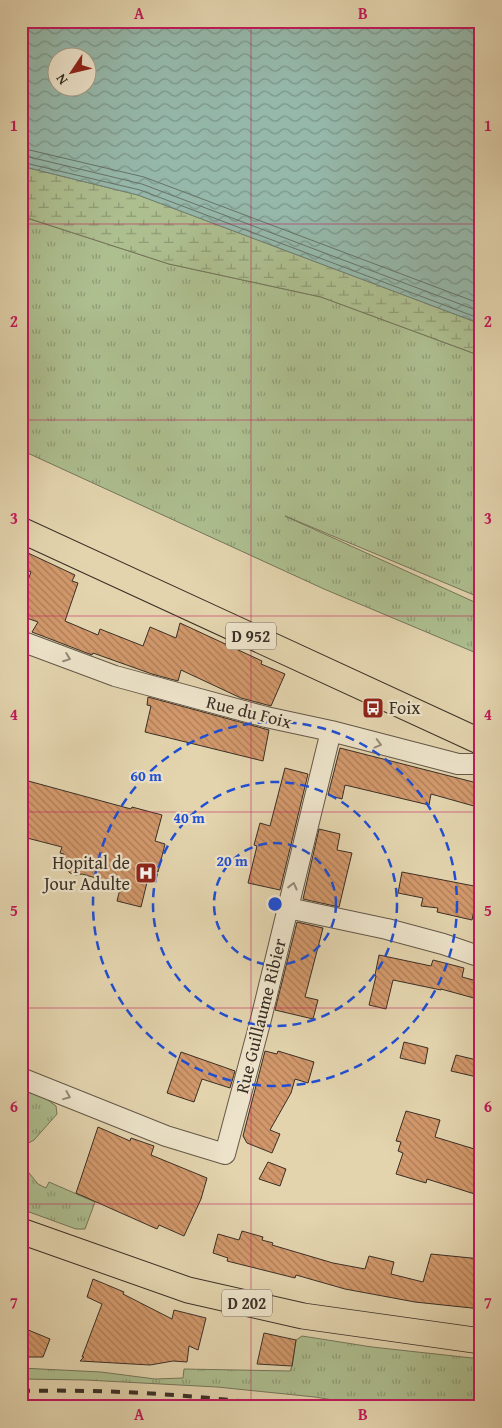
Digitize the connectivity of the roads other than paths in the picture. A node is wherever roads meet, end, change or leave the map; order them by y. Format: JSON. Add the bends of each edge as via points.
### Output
{"nodes":[{"id":1,"x":21,"y":530,"type":"edge"},
{"id":2,"x":21,"y":641,"type":"edge"},
{"id":3,"x":331,"y":731,"type":"junction"},
{"id":4,"x":481,"y":742,"type":"edge"},
{"id":5,"x":481,"y":764,"type":"edge"},
{"id":6,"x":288,"y":908,"type":"junction"},
{"id":7,"x":481,"y":956,"type":"edge"},
{"id":8,"x":21,"y":1078,"type":"edge"},
{"id":9,"x":21,"y":1231,"type":"edge"},
{"id":10,"x":481,"y":1341,"type":"edge"}],
"edges":[{"from":1,"to":4,"type":"main road","number":"D 952"},
{"from":2,"to":3,"type":"street","name":"Rue du Foix","one_way":true,"via":[[114,676]]},
{"from":3,"to":5,"type":"street","name":"Rue du Foix","one_way":true,"via":[[458,764]]},
{"from":6,"to":3,"type":"street","name":"Rue Guillaume Ribier","one_way":true},
{"from":6,"to":7,"type":"street","via":[[387,929]]},
{"from":8,"to":6,"type":"street","name":"Rue Guillaume Ribier","one_way":true,"via":[[166,1136],[225,1154]]},
{"from":9,"to":10,"type":"main road","number":"D 202","via":[[188,1290],[303,1316]]}]}
